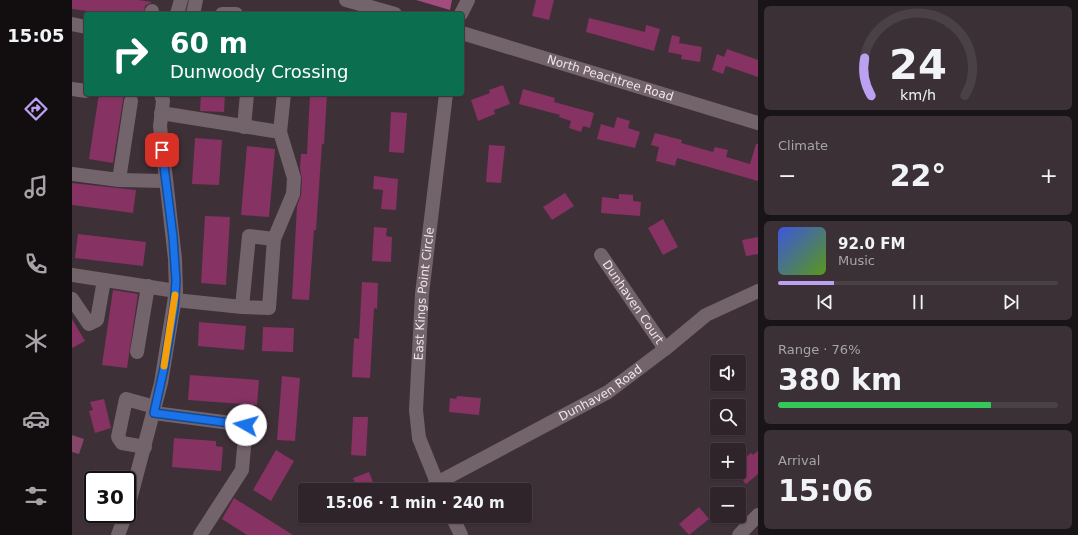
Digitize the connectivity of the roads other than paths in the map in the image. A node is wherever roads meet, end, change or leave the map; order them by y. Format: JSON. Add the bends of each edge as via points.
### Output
{"nodes":[{"id":1,"x":181,"y":0,"type":"edge"},
{"id":2,"x":196,"y":0,"type":"edge"},
{"id":3,"x":346,"y":0,"type":"edge"},
{"id":4,"x":468,"y":0,"type":"edge"},
{"id":5,"x":178,"y":12,"type":"edge"},
{"id":6,"x":193,"y":12,"type":"edge"},
{"id":7,"x":388,"y":12,"type":"edge"},
{"id":8,"x":462,"y":12,"type":"edge"},
{"id":9,"x":72,"y":24,"type":"edge"},
{"id":10,"x":84,"y":27,"type":"edge"},
{"id":11,"x":464,"y":34,"type":"edge"},
{"id":12,"x":72,"y":89,"type":"edge"},
{"id":13,"x":84,"y":91,"type":"edge"},
{"id":14,"x":247,"y":96,"type":"edge"},
{"id":15,"x":284,"y":96,"type":"edge"},
{"id":16,"x":446,"y":96,"type":"edge"},
{"id":17,"x":130,"y":101,"type":"dead end"},
{"id":18,"x":163,"y":101,"type":"edge"},
{"id":19,"x":758,"y":123,"type":"edge"},
{"id":20,"x":244,"y":127,"type":"junction"},
{"id":21,"x":280,"y":132,"type":"junction"},
{"id":22,"x":72,"y":174,"type":"edge"},
{"id":23,"x":119,"y":180,"type":"junction"},
{"id":24,"x":165,"y":181,"type":"junction"},
{"id":25,"x":274,"y":239,"type":"junction"},
{"id":26,"x":600,"y":255,"type":"dead end"},
{"id":27,"x":72,"y":275,"type":"edge"},
{"id":28,"x":104,"y":280,"type":"junction"},
{"id":29,"x":148,"y":286,"type":"junction"},
{"id":30,"x":758,"y":291,"type":"edge"},
{"id":31,"x":175,"y":295,"type":"junction"},
{"id":32,"x":72,"y":298,"type":"edge"},
{"id":33,"x":242,"y":307,"type":"junction"},
{"id":34,"x":665,"y":349,"type":"junction"},
{"id":35,"x":137,"y":352,"type":"dead end"},
{"id":36,"x":154,"y":410,"type":"junction"},
{"id":37,"x":145,"y":447,"type":"junction"},
{"id":38,"x":136,"y":479,"type":"edge"},
{"id":39,"x":436,"y":483,"type":"edge"},
{"id":40,"x":444,"y":483,"type":"edge"},
{"id":41,"x":758,"y":516,"type":"edge"},
{"id":42,"x":123,"y":523,"type":"edge"},
{"id":43,"x":455,"y":523,"type":"edge"},
{"id":44,"x":205,"y":534,"type":"edge"},
{"id":45,"x":118,"y":535,"type":"edge"},
{"id":46,"x":461,"y":535,"type":"edge"},
{"id":47,"x":739,"y":535,"type":"edge"}],
"edges":[{"from":1,"to":5,"type":"street"},
{"from":2,"to":6,"type":"street"},
{"from":3,"to":7,"type":"street"},
{"from":4,"to":8,"type":"street"},
{"from":9,"to":10,"type":"street"},
{"from":11,"to":19,"type":"street","name":"North Peachtree Road"},
{"from":12,"to":13,"type":"street"},
{"from":14,"to":20,"type":"street"},
{"from":15,"to":21,"type":"street"},
{"from":16,"to":39,"type":"street","name":"East Kings Point Circle","via":[[422,294],[416,410],[419,438]]},
{"from":17,"to":23,"type":"street"},
{"from":18,"to":20,"type":"street"},
{"from":18,"to":24,"type":"street","via":[[160,126]]},
{"from":20,"to":21,"type":"street"},
{"from":21,"to":25,"type":"street","via":[[294,178],[293,194]]},
{"from":22,"to":23,"type":"street"},
{"from":23,"to":24,"type":"street"},
{"from":24,"to":31,"type":"street","via":[[175,252]]},
{"from":25,"to":33,"type":"street","via":[[269,308]]},
{"from":25,"to":33,"type":"street","via":[[248,236]]},
{"from":26,"to":34,"type":"street","name":"Dunhaven Court"},
{"from":27,"to":28,"type":"street"},
{"from":28,"to":29,"type":"street"},
{"from":28,"to":32,"type":"street","via":[[97,320],[89,324]]},
{"from":29,"to":31,"type":"street"},
{"from":29,"to":35,"type":"street"},
{"from":30,"to":34,"type":"street","name":"Dunhaven Road","via":[[706,316]]},
{"from":31,"to":33,"type":"street"},
{"from":31,"to":36,"type":"street","via":[[161,383]]},
{"from":34,"to":40,"type":"street","name":"Dunhaven Road","via":[[608,392]]},
{"from":36,"to":37,"type":"street"},
{"from":36,"to":37,"type":"street","via":[[126,399],[118,437],[122,443]]},
{"from":36,"to":44,"type":"street","via":[[246,425],[242,470]]},
{"from":37,"to":38,"type":"street"},
{"from":41,"to":47,"type":"street"},
{"from":42,"to":45,"type":"street"},
{"from":43,"to":46,"type":"street"}]}
